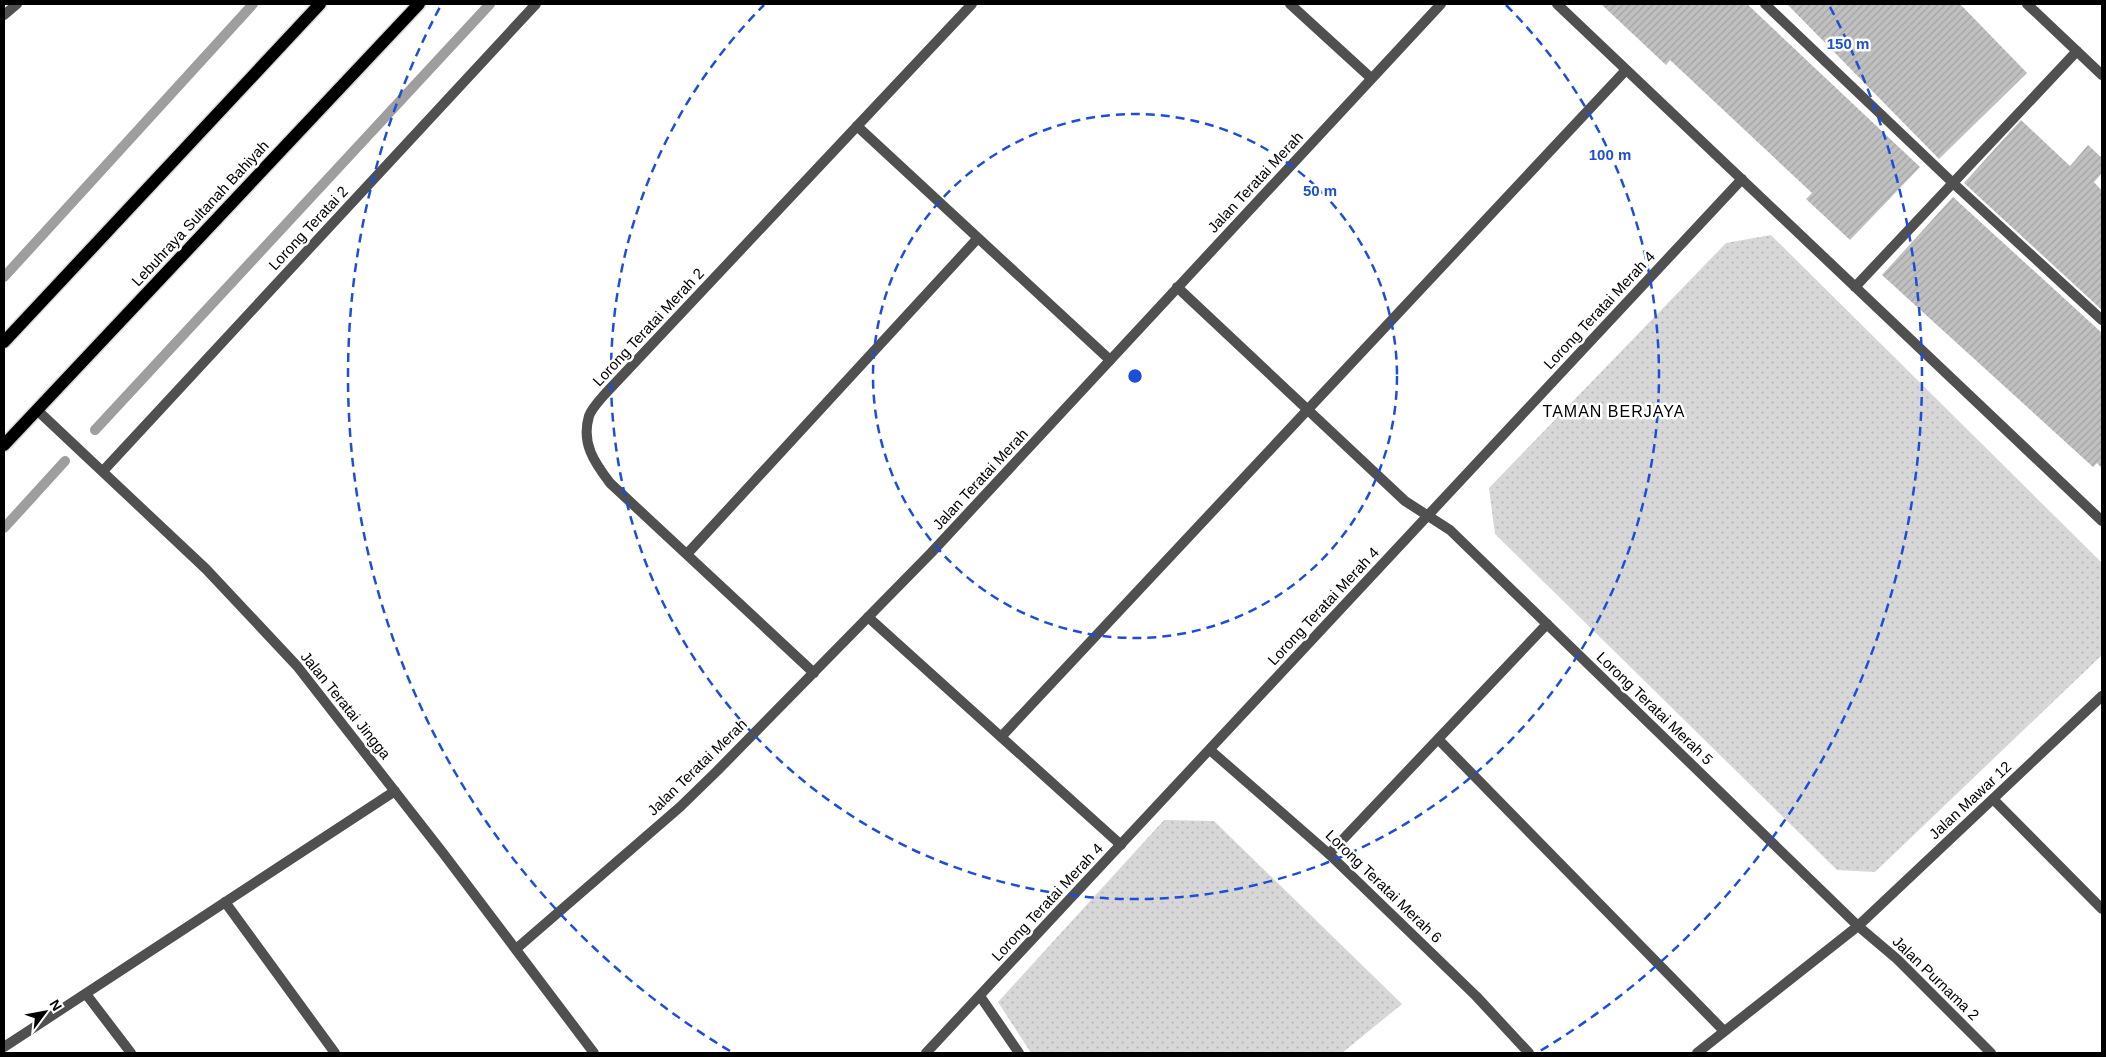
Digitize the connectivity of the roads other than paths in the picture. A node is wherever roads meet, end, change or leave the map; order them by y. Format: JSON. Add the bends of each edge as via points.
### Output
{"nodes":[{"id":1,"x":17,"y":4,"type":"edge"},
{"id":2,"x":320,"y":4,"type":"edge"},
{"id":3,"x":419,"y":4,"type":"edge"},
{"id":4,"x":536,"y":4,"type":"edge"},
{"id":5,"x":972,"y":4,"type":"edge"},
{"id":6,"x":1290,"y":4,"type":"edge"},
{"id":7,"x":1441,"y":4,"type":"edge"},
{"id":8,"x":1557,"y":4,"type":"edge"},
{"id":9,"x":1765,"y":4,"type":"edge"},
{"id":10,"x":2027,"y":4,"type":"edge"},
{"id":11,"x":4,"y":15,"type":"edge"},
{"id":12,"x":2077,"y":51,"type":"junction"},
{"id":13,"x":1626,"y":70,"type":"junction"},
{"id":14,"x":2102,"y":75,"type":"edge"},
{"id":15,"x":1371,"y":78,"type":"junction"},
{"id":16,"x":857,"y":126,"type":"junction"},
{"id":17,"x":1742,"y":179,"type":"junction"},
{"id":18,"x":1953,"y":183,"type":"junction"},
{"id":19,"x":978,"y":238,"type":"junction"},
{"id":20,"x":1855,"y":287,"type":"junction"},
{"id":21,"x":1177,"y":288,"type":"junction"},
{"id":22,"x":2102,"y":320,"type":"edge"},
{"id":23,"x":4,"y":342,"type":"edge"},
{"id":24,"x":1110,"y":360,"type":"junction"},
{"id":25,"x":37,"y":410,"type":"junction"},
{"id":26,"x":1308,"y":410,"type":"junction"},
{"id":27,"x":4,"y":445,"type":"edge"},
{"id":28,"x":103,"y":471,"type":"junction"},
{"id":29,"x":1428,"y":516,"type":"junction"},
{"id":30,"x":2102,"y":521,"type":"edge"},
{"id":31,"x":686,"y":554,"type":"junction"},
{"id":32,"x":868,"y":617,"type":"junction"},
{"id":33,"x":1547,"y":624,"type":"junction"},
{"id":34,"x":814,"y":673,"type":"junction"},
{"id":35,"x":2102,"y":696,"type":"edge"},
{"id":36,"x":1001,"y":737,"type":"junction"},
{"id":37,"x":1438,"y":740,"type":"junction"},
{"id":38,"x":1210,"y":750,"type":"junction"},
{"id":39,"x":395,"y":791,"type":"junction"},
{"id":40,"x":1993,"y":799,"type":"junction"},
{"id":41,"x":1121,"y":845,"type":"junction"},
{"id":42,"x":1329,"y":854,"type":"junction"},
{"id":43,"x":225,"y":902,"type":"junction"},
{"id":44,"x":2102,"y":909,"type":"edge"},
{"id":45,"x":1858,"y":926,"type":"junction"},
{"id":46,"x":516,"y":949,"type":"junction"},
{"id":47,"x":86,"y":994,"type":"junction"},
{"id":48,"x":980,"y":996,"type":"junction"},
{"id":49,"x":1724,"y":1032,"type":"junction"},
{"id":50,"x":4,"y":1047,"type":"edge"},
{"id":51,"x":131,"y":1053,"type":"edge"},
{"id":52,"x":335,"y":1053,"type":"edge"},
{"id":53,"x":594,"y":1053,"type":"edge"},
{"id":54,"x":926,"y":1053,"type":"edge"},
{"id":55,"x":1019,"y":1053,"type":"edge"},
{"id":56,"x":1529,"y":1053,"type":"edge"},
{"id":57,"x":1697,"y":1053,"type":"edge"},
{"id":58,"x":1991,"y":1053,"type":"edge"}],
"edges":[{"from":1,"to":11,"type":"street"},
{"from":2,"to":23,"type":"main road"},
{"from":3,"to":25,"type":"main road","name":"Lebuhraya Sultanah Bahiyah"},
{"from":4,"to":28,"type":"street","name":"Lorong Teratai 2"},
{"from":5,"to":16,"type":"street","name":"Lorong Teratai Merah 2"},
{"from":6,"to":15,"type":"street"},
{"from":7,"to":15,"type":"street","name":"Jalan Teratai Merah"},
{"from":8,"to":13,"type":"street"},
{"from":9,"to":18,"type":"street"},
{"from":10,"to":12,"type":"street"},
{"from":12,"to":14,"type":"street"},
{"from":12,"to":18,"type":"street"},
{"from":13,"to":17,"type":"street"},
{"from":13,"to":26,"type":"street"},
{"from":15,"to":21,"type":"street","name":"Jalan Teratai Merah"},
{"from":16,"to":19,"type":"street"},
{"from":16,"to":31,"type":"street","name":"Lorong Teratai Merah 2","via":[[605,394],[590,414],[586,438],[594,462],[610,483]]},
{"from":17,"to":20,"type":"street"},
{"from":17,"to":29,"type":"street","name":"Lorong Teratai Merah 4"},
{"from":18,"to":20,"type":"street"},
{"from":18,"to":22,"type":"street"},
{"from":19,"to":24,"type":"street"},
{"from":19,"to":31,"type":"street"},
{"from":20,"to":30,"type":"street"},
{"from":21,"to":24,"type":"street","name":"Jalan Teratai Merah"},
{"from":21,"to":26,"type":"street","name":"Lorong Teratai Merah 5"},
{"from":24,"to":32,"type":"street","name":"Jalan Teratai Merah"},
{"from":25,"to":27,"type":"main road","name":"Lebuhraya Sultanah Bahiyah"},
{"from":25,"to":28,"type":"street","name":"Jalan Teratai Jingga"},
{"from":26,"to":29,"type":"street","name":"Lorong Teratai Merah 5","via":[[1405,501]]},
{"from":26,"to":36,"type":"street"},
{"from":28,"to":39,"type":"street","name":"Jalan Teratai Jingga","via":[[206,569],[297,666]]},
{"from":29,"to":33,"type":"street","name":"Lorong Teratai Merah 5","via":[[1450,530]]},
{"from":29,"to":38,"type":"street","name":"Lorong Teratai Merah 4"},
{"from":31,"to":34,"type":"street","name":"Lorong Teratai Merah 2"},
{"from":32,"to":34,"type":"street","name":"Jalan Teratai Merah"},
{"from":32,"to":36,"type":"street"},
{"from":33,"to":37,"type":"street"},
{"from":33,"to":45,"type":"street","name":"Lorong Teratai Merah 5"},
{"from":34,"to":46,"type":"street","name":"Jalan Teratai Merah","via":[[680,807]]},
{"from":35,"to":40,"type":"street","name":"Jalan Mawar 12"},
{"from":36,"to":41,"type":"street"},
{"from":37,"to":42,"type":"street"},
{"from":37,"to":49,"type":"street"},
{"from":38,"to":41,"type":"street","name":"Lorong Teratai Merah 4"},
{"from":38,"to":42,"type":"street","name":"Lorong Teratai Merah 6"},
{"from":39,"to":43,"type":"street"},
{"from":39,"to":46,"type":"street","name":"Jalan Teratai Jingga"},
{"from":40,"to":44,"type":"street"},
{"from":40,"to":45,"type":"street","name":"Jalan Mawar 12"},
{"from":41,"to":48,"type":"street","name":"Lorong Teratai Merah 4"},
{"from":42,"to":56,"type":"street","name":"Lorong Teratai Merah 6","via":[[1476,996]]},
{"from":43,"to":47,"type":"street"},
{"from":43,"to":52,"type":"street"},
{"from":45,"to":49,"type":"street","name":"Jalan Mawar 12"},
{"from":45,"to":58,"type":"street","name":"Jalan Purnama 2","via":[[1898,959]]},
{"from":46,"to":53,"type":"street","name":"Jalan Teratai Jingga"},
{"from":47,"to":50,"type":"street"},
{"from":47,"to":51,"type":"street"},
{"from":48,"to":54,"type":"street","name":"Lorong Teratai Merah 4"},
{"from":48,"to":55,"type":"street"},
{"from":49,"to":57,"type":"street","name":"Jalan Mawar 12"}]}
